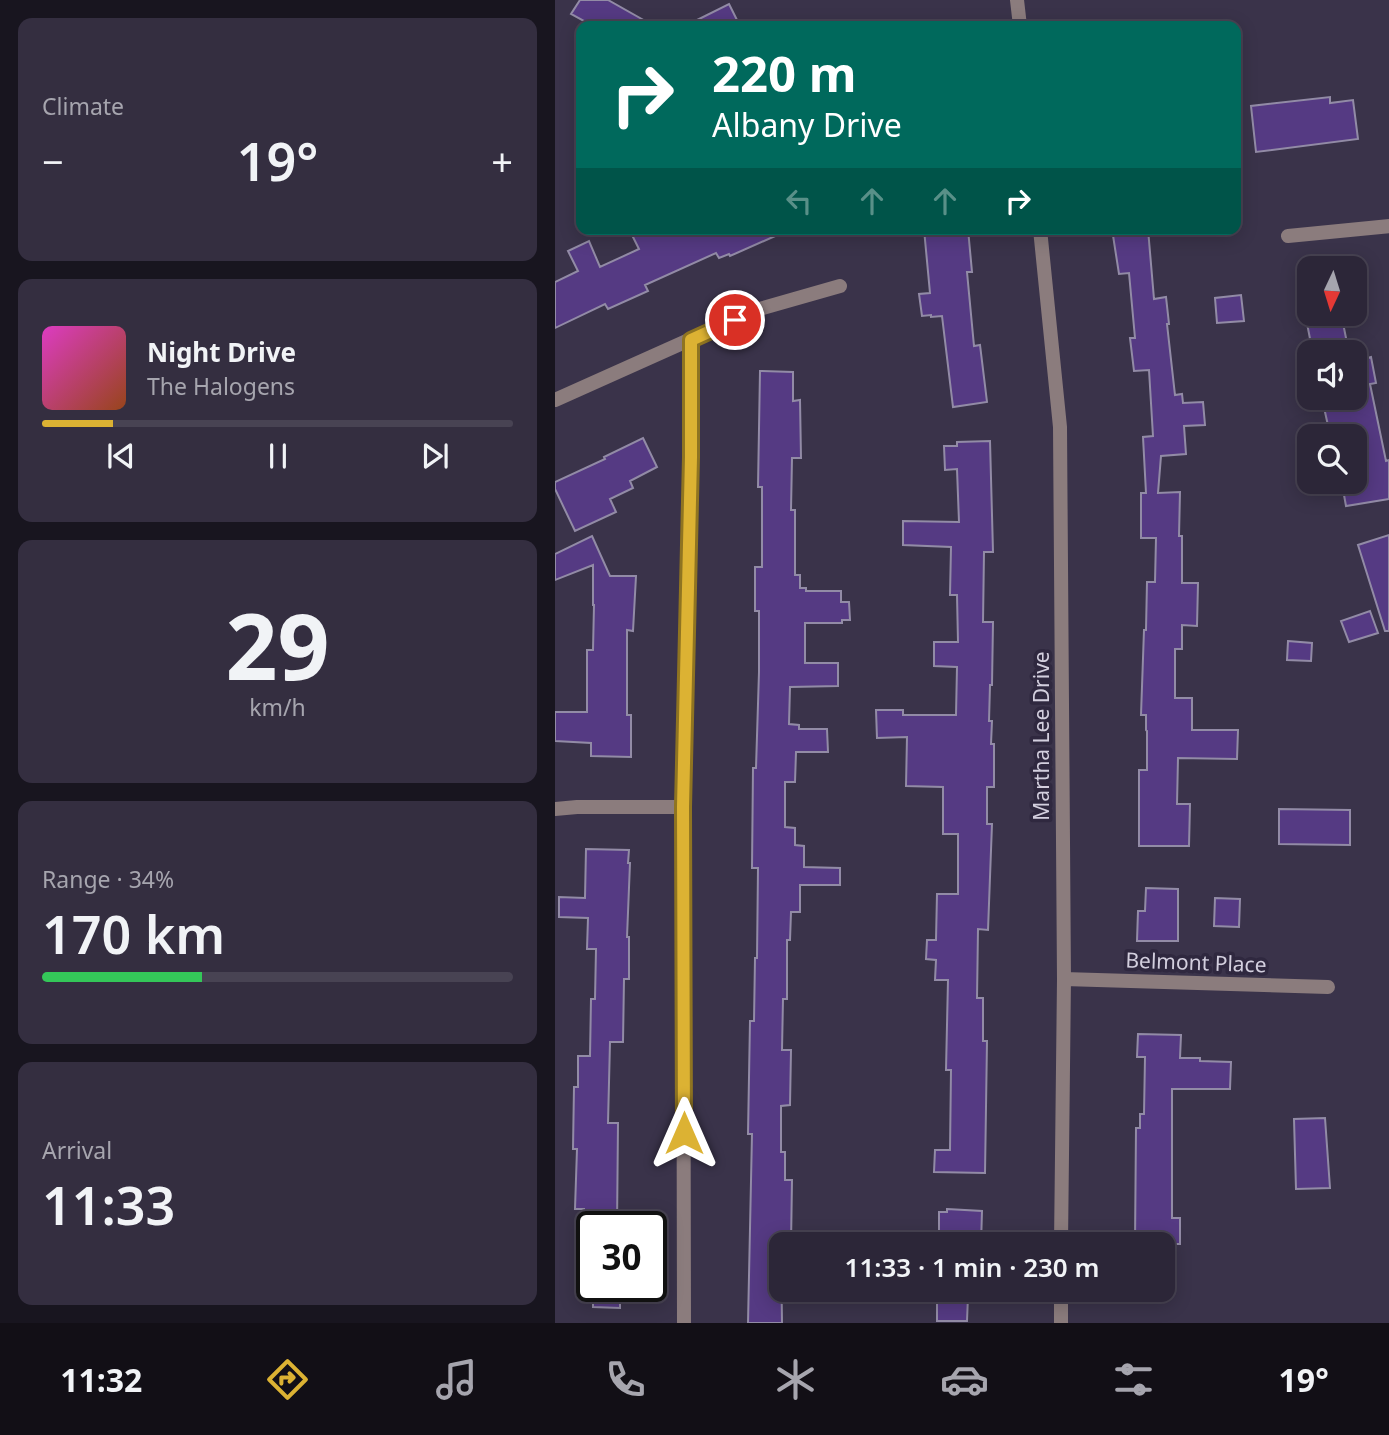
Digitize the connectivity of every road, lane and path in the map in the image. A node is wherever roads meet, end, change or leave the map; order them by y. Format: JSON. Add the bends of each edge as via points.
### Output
{"nodes":[{"id":1,"x":1017,"y":0,"type":"edge"},
{"id":2,"x":1019,"y":21,"type":"edge"},
{"id":3,"x":1389,"y":226,"type":"edge"},
{"id":4,"x":1041,"y":235,"type":"edge"},
{"id":5,"x":1288,"y":236,"type":"dead end"},
{"id":6,"x":840,"y":286,"type":"dead end"},
{"id":7,"x":691,"y":340,"type":"junction"},
{"id":8,"x":555,"y":400,"type":"edge"},
{"id":9,"x":683,"y":807,"type":"junction"},
{"id":10,"x":555,"y":809,"type":"edge"},
{"id":11,"x":1064,"y":979,"type":"junction"},
{"id":12,"x":1328,"y":987,"type":"dead end"},
{"id":13,"x":1061,"y":1232,"type":"edge"},
{"id":14,"x":1061,"y":1302,"type":"edge"},
{"id":15,"x":684,"y":1323,"type":"edge"},
{"id":16,"x":1061,"y":1323,"type":"edge"}],
"edges":[{"from":1,"to":2,"type":"street"},
{"from":3,"to":5,"type":"street"},
{"from":4,"to":11,"type":"street","name":"Martha Lee Drive","via":[[1060,427]]},
{"from":6,"to":7,"type":"street","via":[[756,310]]},
{"from":7,"to":8,"type":"street"},
{"from":7,"to":9,"type":"street"},
{"from":9,"to":10,"type":"street"},
{"from":9,"to":15,"type":"street"},
{"from":11,"to":12,"type":"street","name":"Belmont Place"},
{"from":11,"to":13,"type":"street","name":"Martha Lee Drive"},
{"from":14,"to":16,"type":"street"}]}
